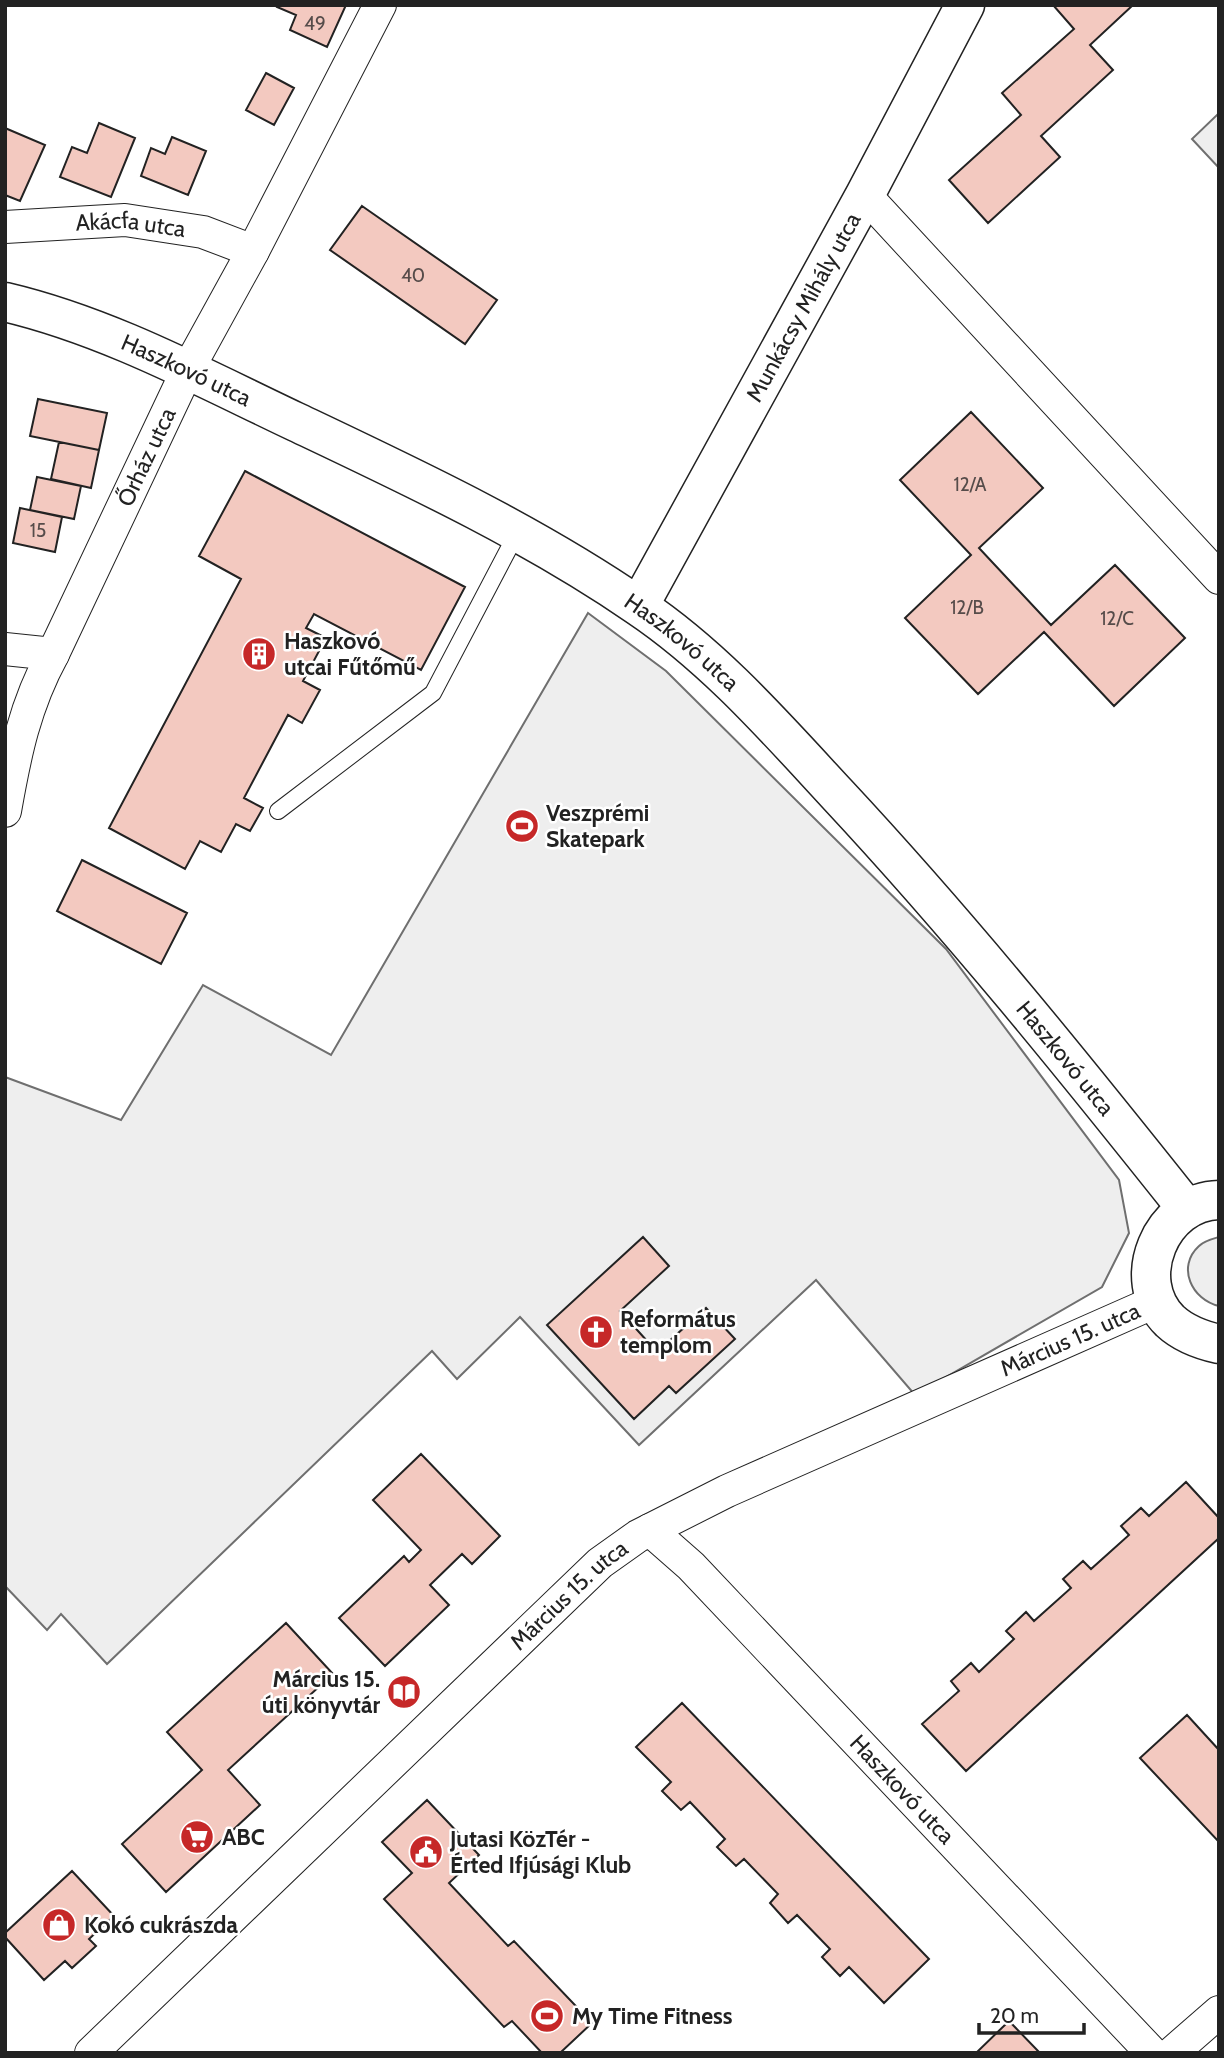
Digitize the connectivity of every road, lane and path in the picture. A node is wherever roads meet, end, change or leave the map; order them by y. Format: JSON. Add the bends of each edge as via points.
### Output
{"nodes":[{"id":1,"x":380,"y":5,"type":"edge"},
{"id":2,"x":965,"y":5,"type":"edge"},
{"id":3,"x":865,"y":195,"type":"junction"},
{"id":4,"x":5,"y":227,"type":"edge"},
{"id":5,"x":253,"y":251,"type":"junction"},
{"id":6,"x":5,"y":302,"type":"edge"},
{"id":7,"x":187,"y":371,"type":"junction"},
{"id":8,"x":518,"y":532,"type":"junction"},
{"id":9,"x":1219,"y":578,"type":"edge"},
{"id":10,"x":639,"y":606,"type":"junction"},
{"id":11,"x":5,"y":649,"type":"edge"},
{"id":12,"x":53,"y":654,"type":"junction"},
{"id":13,"x":5,"y":811,"type":"edge"},
{"id":14,"x":278,"y":811,"type":"dead end"},
{"id":15,"x":1203,"y":1205,"type":"edge"},
{"id":16,"x":1157,"y":1301,"type":"junction"},
{"id":17,"x":1219,"y":1343,"type":"edge"},
{"id":18,"x":650,"y":1530,"type":"junction"},
{"id":19,"x":1219,"y":2012,"type":"edge"},
{"id":20,"x":91,"y":2053,"type":"edge"},
{"id":21,"x":1152,"y":2053,"type":"edge"},
{"id":22,"x":1172,"y":2053,"type":"edge"}],
"edges":[{"from":1,"to":5,"type":"street","name":"Őrház utca"},
{"from":2,"to":3,"type":"street","name":"Munkácsy Mihály utca"},
{"from":3,"to":9,"type":"street"},
{"from":3,"to":10,"type":"street","name":"Munkácsy Mihály utca"},
{"from":4,"to":5,"type":"street","name":"Akácfa utca","via":[[125,220],[203,232]]},
{"from":5,"to":7,"type":"street","name":"Őrház utca"},
{"from":6,"to":7,"type":"street","name":"Haszkovó utca","via":[[89,327]]},
{"from":7,"to":8,"type":"street","name":"Haszkovó utca"},
{"from":7,"to":12,"type":"street","name":"Őrház utca"},
{"from":8,"to":10,"type":"street","name":"Haszkovó utca"},
{"from":8,"to":14,"type":"lane","via":[[433,692]]},
{"from":10,"to":15,"type":"street","name":"Haszkovó utca","via":[[714,665],[908,870]]},
{"from":11,"to":12,"type":"street"},
{"from":12,"to":13,"type":"street","name":"Őrház utca","via":[[21,729]]},
{"from":15,"to":16,"type":"street","name":"Haszkovó utca","via":[[1171,1221],[1159,1238],[1151,1279]]},
{"from":16,"to":17,"type":"street","via":[[1170,1321],[1196,1339]]},
{"from":16,"to":18,"type":"street","name":"Március 15. utca","via":[[727,1491]]},
{"from":18,"to":20,"type":"street","name":"Március 15. utca","via":[[600,1563]]},
{"from":18,"to":21,"type":"street","name":"Haszkovó utca","via":[[691,1566]]},
{"from":19,"to":22,"type":"street"}]}
